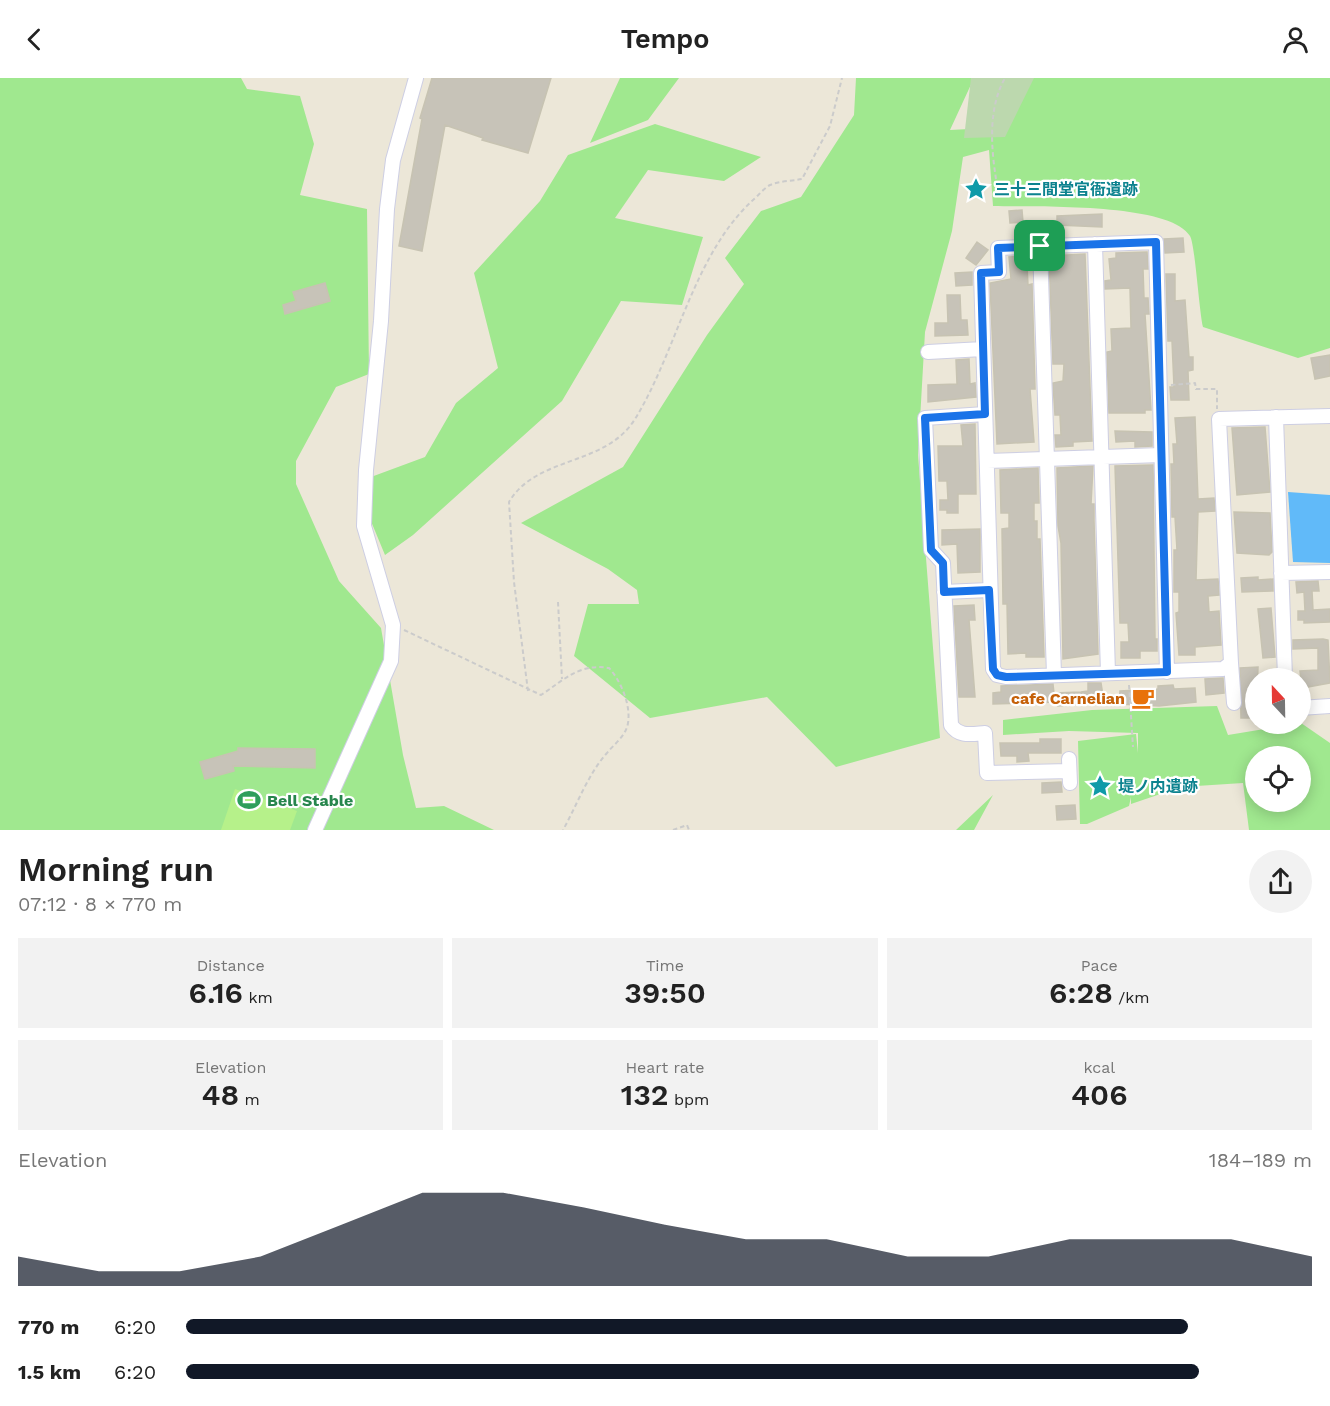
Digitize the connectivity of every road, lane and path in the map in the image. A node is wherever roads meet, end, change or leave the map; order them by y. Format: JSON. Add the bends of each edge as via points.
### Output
{"nodes":[{"id":1,"x":416,"y":78,"type":"edge"},
{"id":2,"x":842,"y":78,"type":"edge"},
{"id":3,"x":1005,"y":78,"type":"edge"},
{"id":4,"x":996,"y":179,"type":"dead end"},
{"id":5,"x":1095,"y":244,"type":"junction"},
{"id":6,"x":1040,"y":246,"type":"junction"},
{"id":7,"x":983,"y":349,"type":"junction"},
{"id":8,"x":928,"y":352,"type":"dead end"},
{"id":9,"x":1160,"y":386,"type":"junction"},
{"id":10,"x":1217,"y":412,"type":"dead end"},
{"id":11,"x":985,"y":414,"type":"junction"},
{"id":12,"x":1330,"y":416,"type":"edge"},
{"id":13,"x":1276,"y":417,"type":"junction"},
{"id":14,"x":1161,"y":455,"type":"junction"},
{"id":15,"x":1101,"y":458,"type":"junction"},
{"id":16,"x":1046,"y":460,"type":"junction"},
{"id":17,"x":987,"y":461,"type":"junction"},
{"id":18,"x":1330,"y":572,"type":"edge"},
{"id":19,"x":1281,"y":573,"type":"junction"},
{"id":20,"x":989,"y":590,"type":"junction"},
{"id":21,"x":944,"y":592,"type":"junction"},
{"id":22,"x":558,"y":602,"type":"dead end"},
{"id":23,"x":393,"y":625,"type":"junction"},
{"id":24,"x":1232,"y":663,"type":"junction"},
{"id":25,"x":1285,"y":668,"type":"edge"},
{"id":26,"x":1167,"y":672,"type":"junction"},
{"id":27,"x":1108,"y":673,"type":"junction"},
{"id":28,"x":1128,"y":673,"type":"junction"},
{"id":29,"x":1054,"y":675,"type":"junction"},
{"id":30,"x":562,"y":679,"type":"junction"},
{"id":31,"x":528,"y":691,"type":"junction"},
{"id":32,"x":1234,"y":703,"type":"dead end"},
{"id":33,"x":1330,"y":706,"type":"edge"},
{"id":34,"x":1311,"y":707,"type":"edge"},
{"id":35,"x":1133,"y":747,"type":"dead end"},
{"id":36,"x":1069,"y":771,"type":"dead end"},
{"id":37,"x":315,"y":830,"type":"edge"},
{"id":38,"x":563,"y":830,"type":"edge"},
{"id":39,"x":673,"y":830,"type":"edge"},
{"id":40,"x":689,"y":830,"type":"edge"}],
"edges":[{"from":1,"to":23,"type":"street","via":[[393,160],[366,470],[364,526]]},
{"from":2,"to":31,"type":"path","via":[[830,126],[802,179],[770,185],[735,216],[725,231],[655,381],[627,431],[610,446],[528,479],[509,502],[515,593]]},
{"from":3,"to":4,"type":"path","via":[[999,88],[990,143]]},
{"from":5,"to":6,"type":"street"},
{"from":5,"to":9,"type":"street","via":[[1156,242]]},
{"from":5,"to":15,"type":"street"},
{"from":6,"to":7,"type":"street","via":[[998,248],[999,272],[981,273]]},
{"from":6,"to":16,"type":"street"},
{"from":7,"to":8,"type":"street"},
{"from":7,"to":11,"type":"street"},
{"from":9,"to":10,"type":"path","via":[[1196,383],[1196,389],[1217,388]]},
{"from":9,"to":14,"type":"street"},
{"from":11,"to":17,"type":"street"},
{"from":11,"to":21,"type":"street","via":[[925,418],[931,550],[943,563]]},
{"from":12,"to":13,"type":"street"},
{"from":13,"to":19,"type":"street"},
{"from":13,"to":24,"type":"street","via":[[1219,419]]},
{"from":14,"to":15,"type":"street"},
{"from":14,"to":26,"type":"street"},
{"from":15,"to":16,"type":"street"},
{"from":15,"to":27,"type":"street"},
{"from":16,"to":17,"type":"street"},
{"from":16,"to":29,"type":"street"},
{"from":17,"to":20,"type":"street"},
{"from":18,"to":19,"type":"street"},
{"from":19,"to":25,"type":"street"},
{"from":20,"to":21,"type":"street"},
{"from":20,"to":29,"type":"street","via":[[993,669],[997,675]]},
{"from":21,"to":36,"type":"street","via":[[951,725],[963,734],[985,733],[987,773]]},
{"from":22,"to":30,"type":"path"},
{"from":23,"to":31,"type":"path"},
{"from":23,"to":37,"type":"street","via":[[391,661]]},
{"from":24,"to":26,"type":"street","via":[[1223,669]]},
{"from":24,"to":32,"type":"street"},
{"from":26,"to":28,"type":"street"},
{"from":27,"to":28,"type":"street"},
{"from":27,"to":29,"type":"street"},
{"from":28,"to":35,"type":"path"},
{"from":30,"to":31,"type":"path","via":[[541,695]]},
{"from":30,"to":38,"type":"path","via":[[587,667],[609,668],[620,680],[629,721],[625,732],[604,755]]},
{"from":33,"to":34,"type":"street"},
{"from":39,"to":40,"type":"path","via":[[687,825]]}]}
